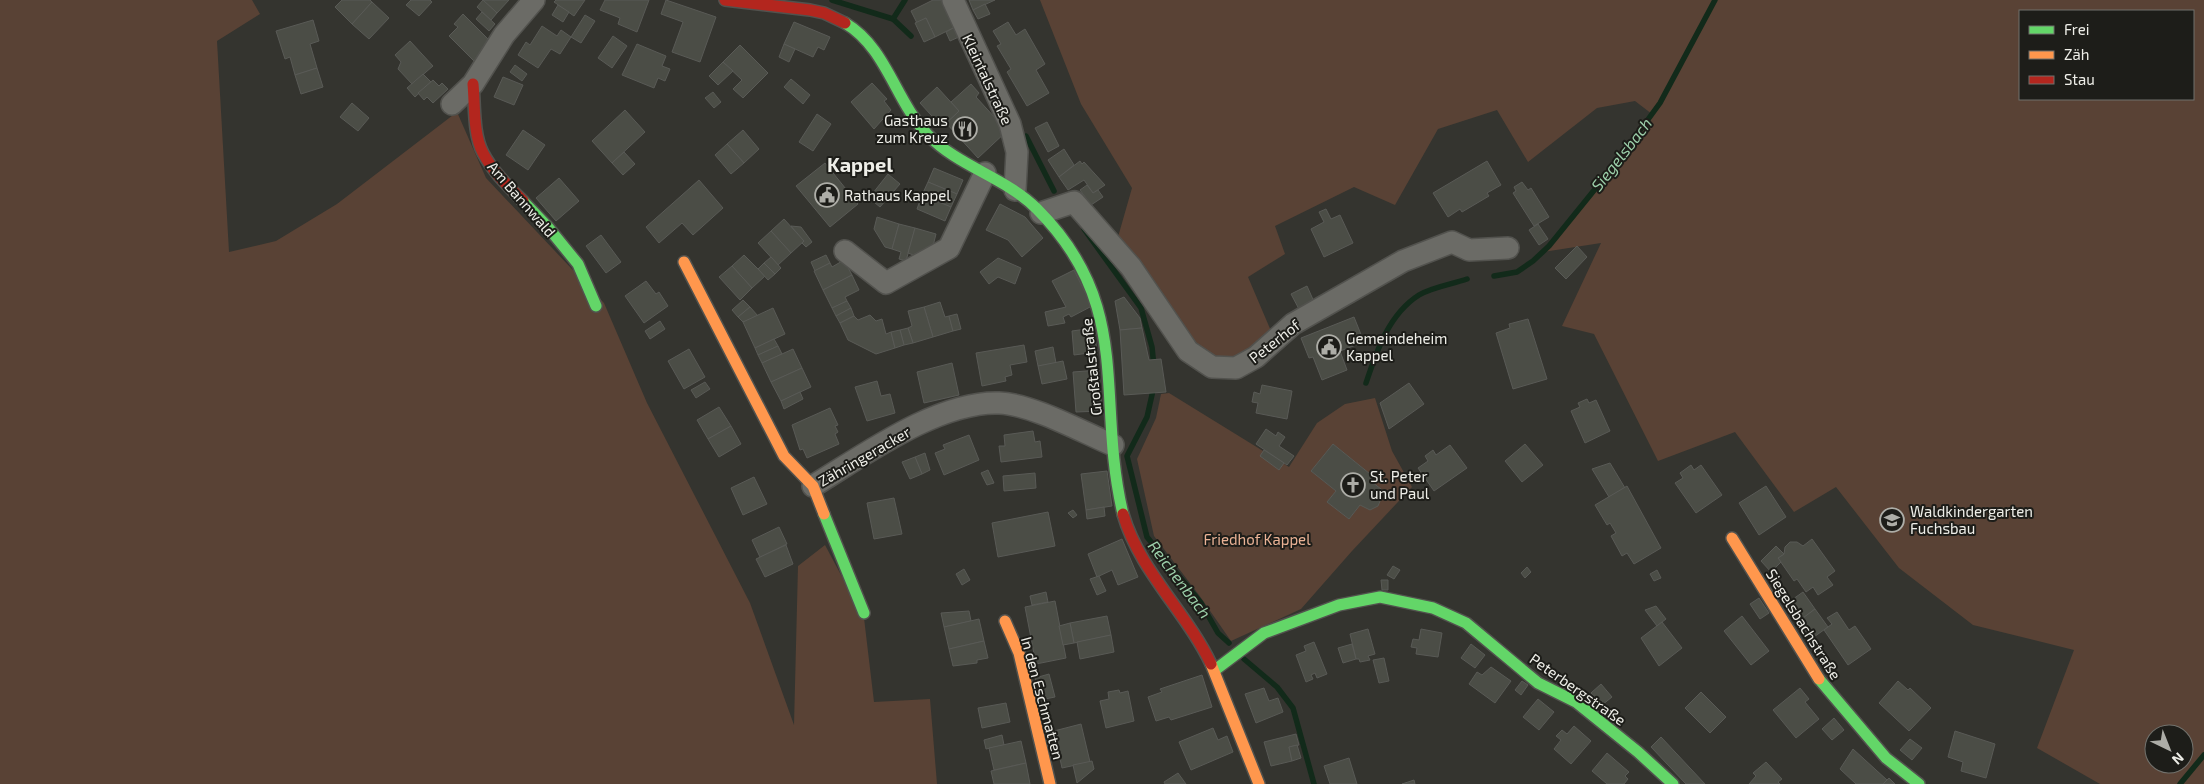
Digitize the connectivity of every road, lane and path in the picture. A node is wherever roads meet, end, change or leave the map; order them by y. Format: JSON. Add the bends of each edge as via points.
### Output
{"nodes":[{"id":1,"x":534,"y":0,"type":"edge"},
{"id":2,"x":725,"y":0,"type":"edge"},
{"id":3,"x":953,"y":0,"type":"edge"},
{"id":4,"x":473,"y":84,"type":"junction"},
{"id":5,"x":452,"y":104,"type":"dead end"},
{"id":6,"x":986,"y":173,"type":"junction"},
{"id":7,"x":1015,"y":190,"type":"junction"},
{"id":8,"x":1053,"y":209,"type":"junction"},
{"id":9,"x":1508,"y":248,"type":"dead end"},
{"id":10,"x":845,"y":251,"type":"dead end"},
{"id":11,"x":684,"y":262,"type":"dead end"},
{"id":12,"x":596,"y":306,"type":"dead end"},
{"id":13,"x":1113,"y":445,"type":"junction"},
{"id":14,"x":813,"y":486,"type":"junction"},
{"id":15,"x":1732,"y":538,"type":"dead end"},
{"id":16,"x":864,"y":613,"type":"dead end"},
{"id":17,"x":1005,"y":620,"type":"dead end"},
{"id":18,"x":1215,"y":670,"type":"junction"},
{"id":19,"x":1050,"y":784,"type":"edge"},
{"id":20,"x":1259,"y":784,"type":"edge"},
{"id":21,"x":1673,"y":784,"type":"edge"},
{"id":22,"x":1919,"y":784,"type":"edge"}],
"edges":[{"from":1,"to":4,"type":"street","via":[[504,35]]},
{"from":2,"to":6,"type":"street","name":"Großtalstraße","via":[[808,10],[835,17],[858,30],[878,53],[923,131],[943,148]]},
{"from":3,"to":7,"type":"street","name":"Kleintalstraße","via":[[1010,124],[1016,152]]},
{"from":4,"to":5,"type":"street"},
{"from":4,"to":12,"type":"street","name":"Am Bannwald","via":[[476,126],[482,152],[500,178],[547,226],[578,264]]},
{"from":6,"to":7,"type":"street","name":"Großtalstraße"},
{"from":6,"to":10,"type":"street","via":[[949,248],[886,283]]},
{"from":7,"to":8,"type":"street","name":"Großtalstraße"},
{"from":8,"to":9,"type":"street","name":"Peterhof","via":[[1074,202],[1131,266],[1188,351],[1212,367],[1236,368],[1256,357],[1293,324],[1403,261],[1452,242],[1470,250]]},
{"from":8,"to":13,"type":"street","name":"Großtalstraße","via":[[1099,308],[1107,353]]},
{"from":11,"to":14,"type":"street","name":"Zähringeracker","via":[[784,456]]},
{"from":13,"to":14,"type":"street","name":"Zähringeracker","via":[[1019,406],[1000,403],[962,406],[894,436]]},
{"from":13,"to":18,"type":"street","name":"Großtalstraße","via":[[1127,526],[1150,569]]},
{"from":14,"to":16,"type":"street","name":"Zähringeracker"},
{"from":15,"to":22,"type":"street","name":"Siegelsbachstraße","via":[[1818,678],[1886,758]]},
{"from":17,"to":19,"type":"street","name":"In den Eschmatten","via":[[1019,654]]},
{"from":18,"to":20,"type":"street","name":"Großtalstraße"},
{"from":18,"to":21,"type":"street","name":"Peterbergstraße","via":[[1264,633],[1339,605],[1380,597],[1433,608],[1466,624],[1538,683],[1576,702]]}]}
